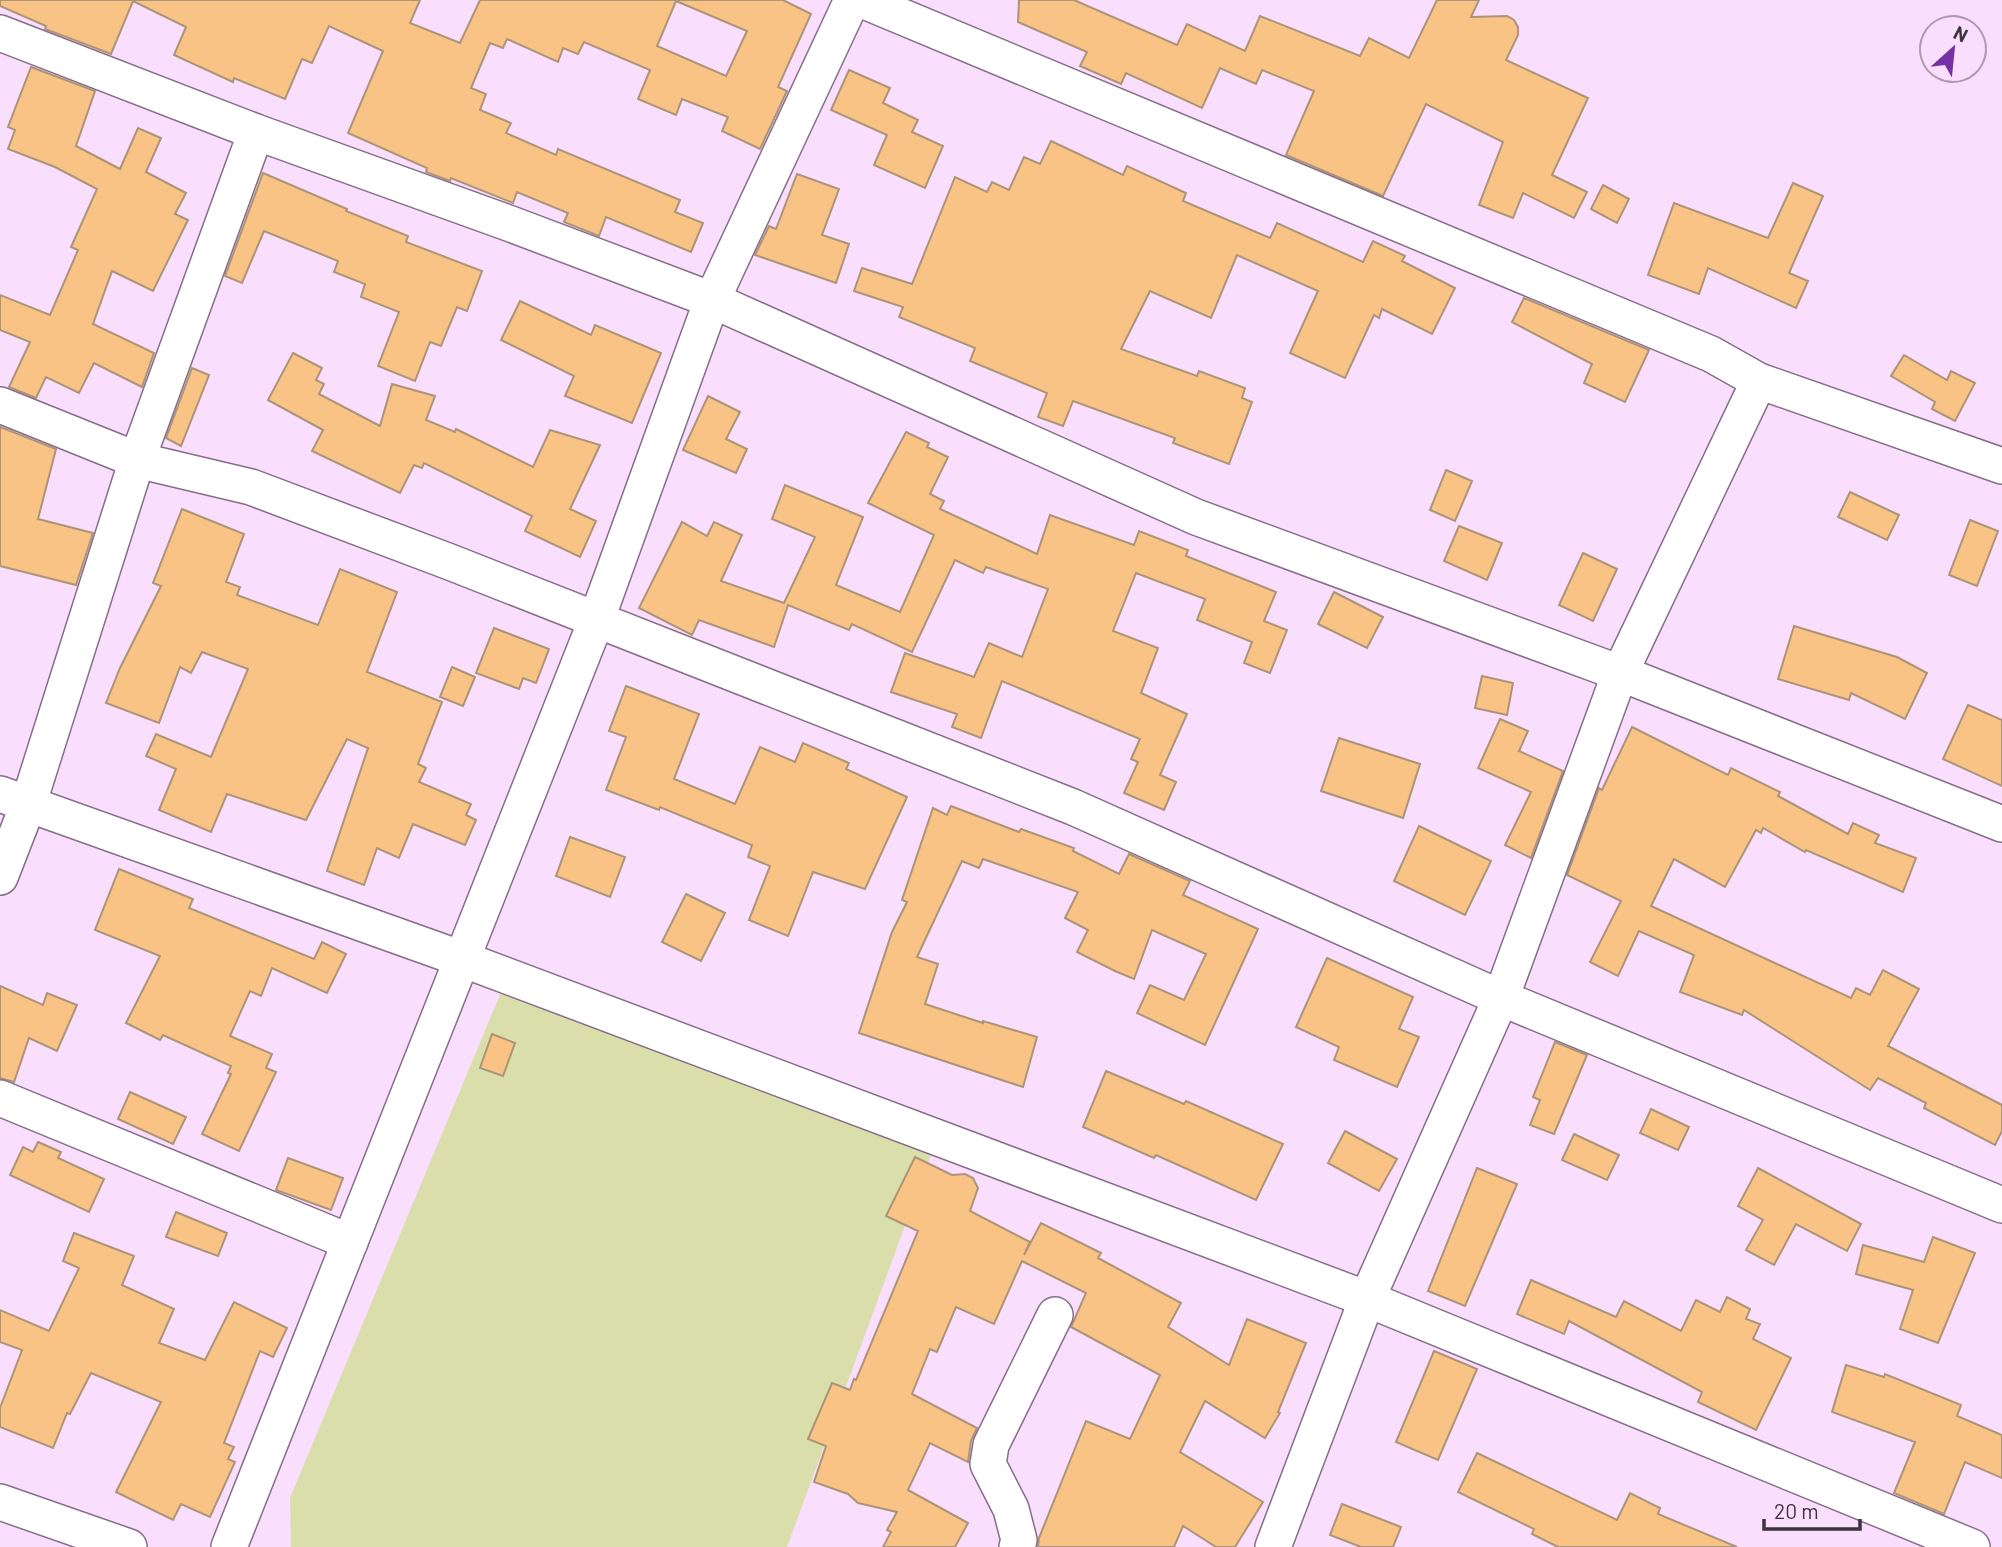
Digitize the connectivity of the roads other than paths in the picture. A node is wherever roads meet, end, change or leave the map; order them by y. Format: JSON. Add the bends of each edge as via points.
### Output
{"nodes":[{"id":1,"x":852,"y":0,"type":"edge"},
{"id":2,"x":862,"y":0,"type":"edge"},
{"id":3,"x":0,"y":33,"type":"edge"},
{"id":4,"x":256,"y":132,"type":"junction"},
{"id":5,"x":712,"y":300,"type":"junction"},
{"id":6,"x":1759,"y":382,"type":"junction"},
{"id":7,"x":0,"y":405,"type":"edge"},
{"id":8,"x":137,"y":460,"type":"junction"},
{"id":9,"x":2002,"y":466,"type":"edge"},
{"id":10,"x":596,"y":621,"type":"junction"},
{"id":11,"x":1620,"y":673,"type":"junction"},
{"id":12,"x":14,"y":799,"type":"edge"},
{"id":13,"x":2002,"y":824,"type":"edge"},
{"id":14,"x":0,"y":877,"type":"edge"},
{"id":15,"x":462,"y":959,"type":"junction"},
{"id":16,"x":1501,"y":998,"type":"junction"},
{"id":17,"x":0,"y":1098,"type":"edge"},
{"id":18,"x":2002,"y":1205,"type":"edge"},
{"id":19,"x":350,"y":1242,"type":"junction"},
{"id":20,"x":1367,"y":1299,"type":"junction"},
{"id":21,"x":1055,"y":1315,"type":"dead end"},
{"id":22,"x":0,"y":1502,"type":"edge"},
{"id":23,"x":129,"y":1547,"type":"edge"},
{"id":24,"x":229,"y":1547,"type":"edge"},
{"id":25,"x":1017,"y":1547,"type":"edge"},
{"id":26,"x":1273,"y":1547,"type":"edge"},
{"id":27,"x":1972,"y":1547,"type":"edge"}],
"edges":[{"from":1,"to":5,"type":"street"},
{"from":2,"to":6,"type":"street","via":[[1711,354]]},
{"from":3,"to":4,"type":"street"},
{"from":4,"to":5,"type":"street"},
{"from":4,"to":8,"type":"street"},
{"from":5,"to":10,"type":"street"},
{"from":5,"to":11,"type":"street","via":[[1196,517]]},
{"from":6,"to":9,"type":"street"},
{"from":6,"to":11,"type":"street"},
{"from":7,"to":8,"type":"street"},
{"from":8,"to":10,"type":"street","via":[[251,487]]},
{"from":8,"to":12,"type":"street"},
{"from":10,"to":15,"type":"street"},
{"from":10,"to":16,"type":"street","via":[[1073,807]]},
{"from":11,"to":13,"type":"street"},
{"from":11,"to":16,"type":"street"},
{"from":12,"to":14,"type":"street"},
{"from":12,"to":15,"type":"street"},
{"from":15,"to":19,"type":"street"},
{"from":15,"to":20,"type":"street"},
{"from":16,"to":18,"type":"street"},
{"from":16,"to":20,"type":"street"},
{"from":17,"to":19,"type":"street"},
{"from":19,"to":24,"type":"street"},
{"from":20,"to":26,"type":"street"},
{"from":20,"to":27,"type":"street"},
{"from":21,"to":25,"type":"street","via":[[990,1455],[989,1464],[1011,1509]]},
{"from":22,"to":23,"type":"street"}]}
